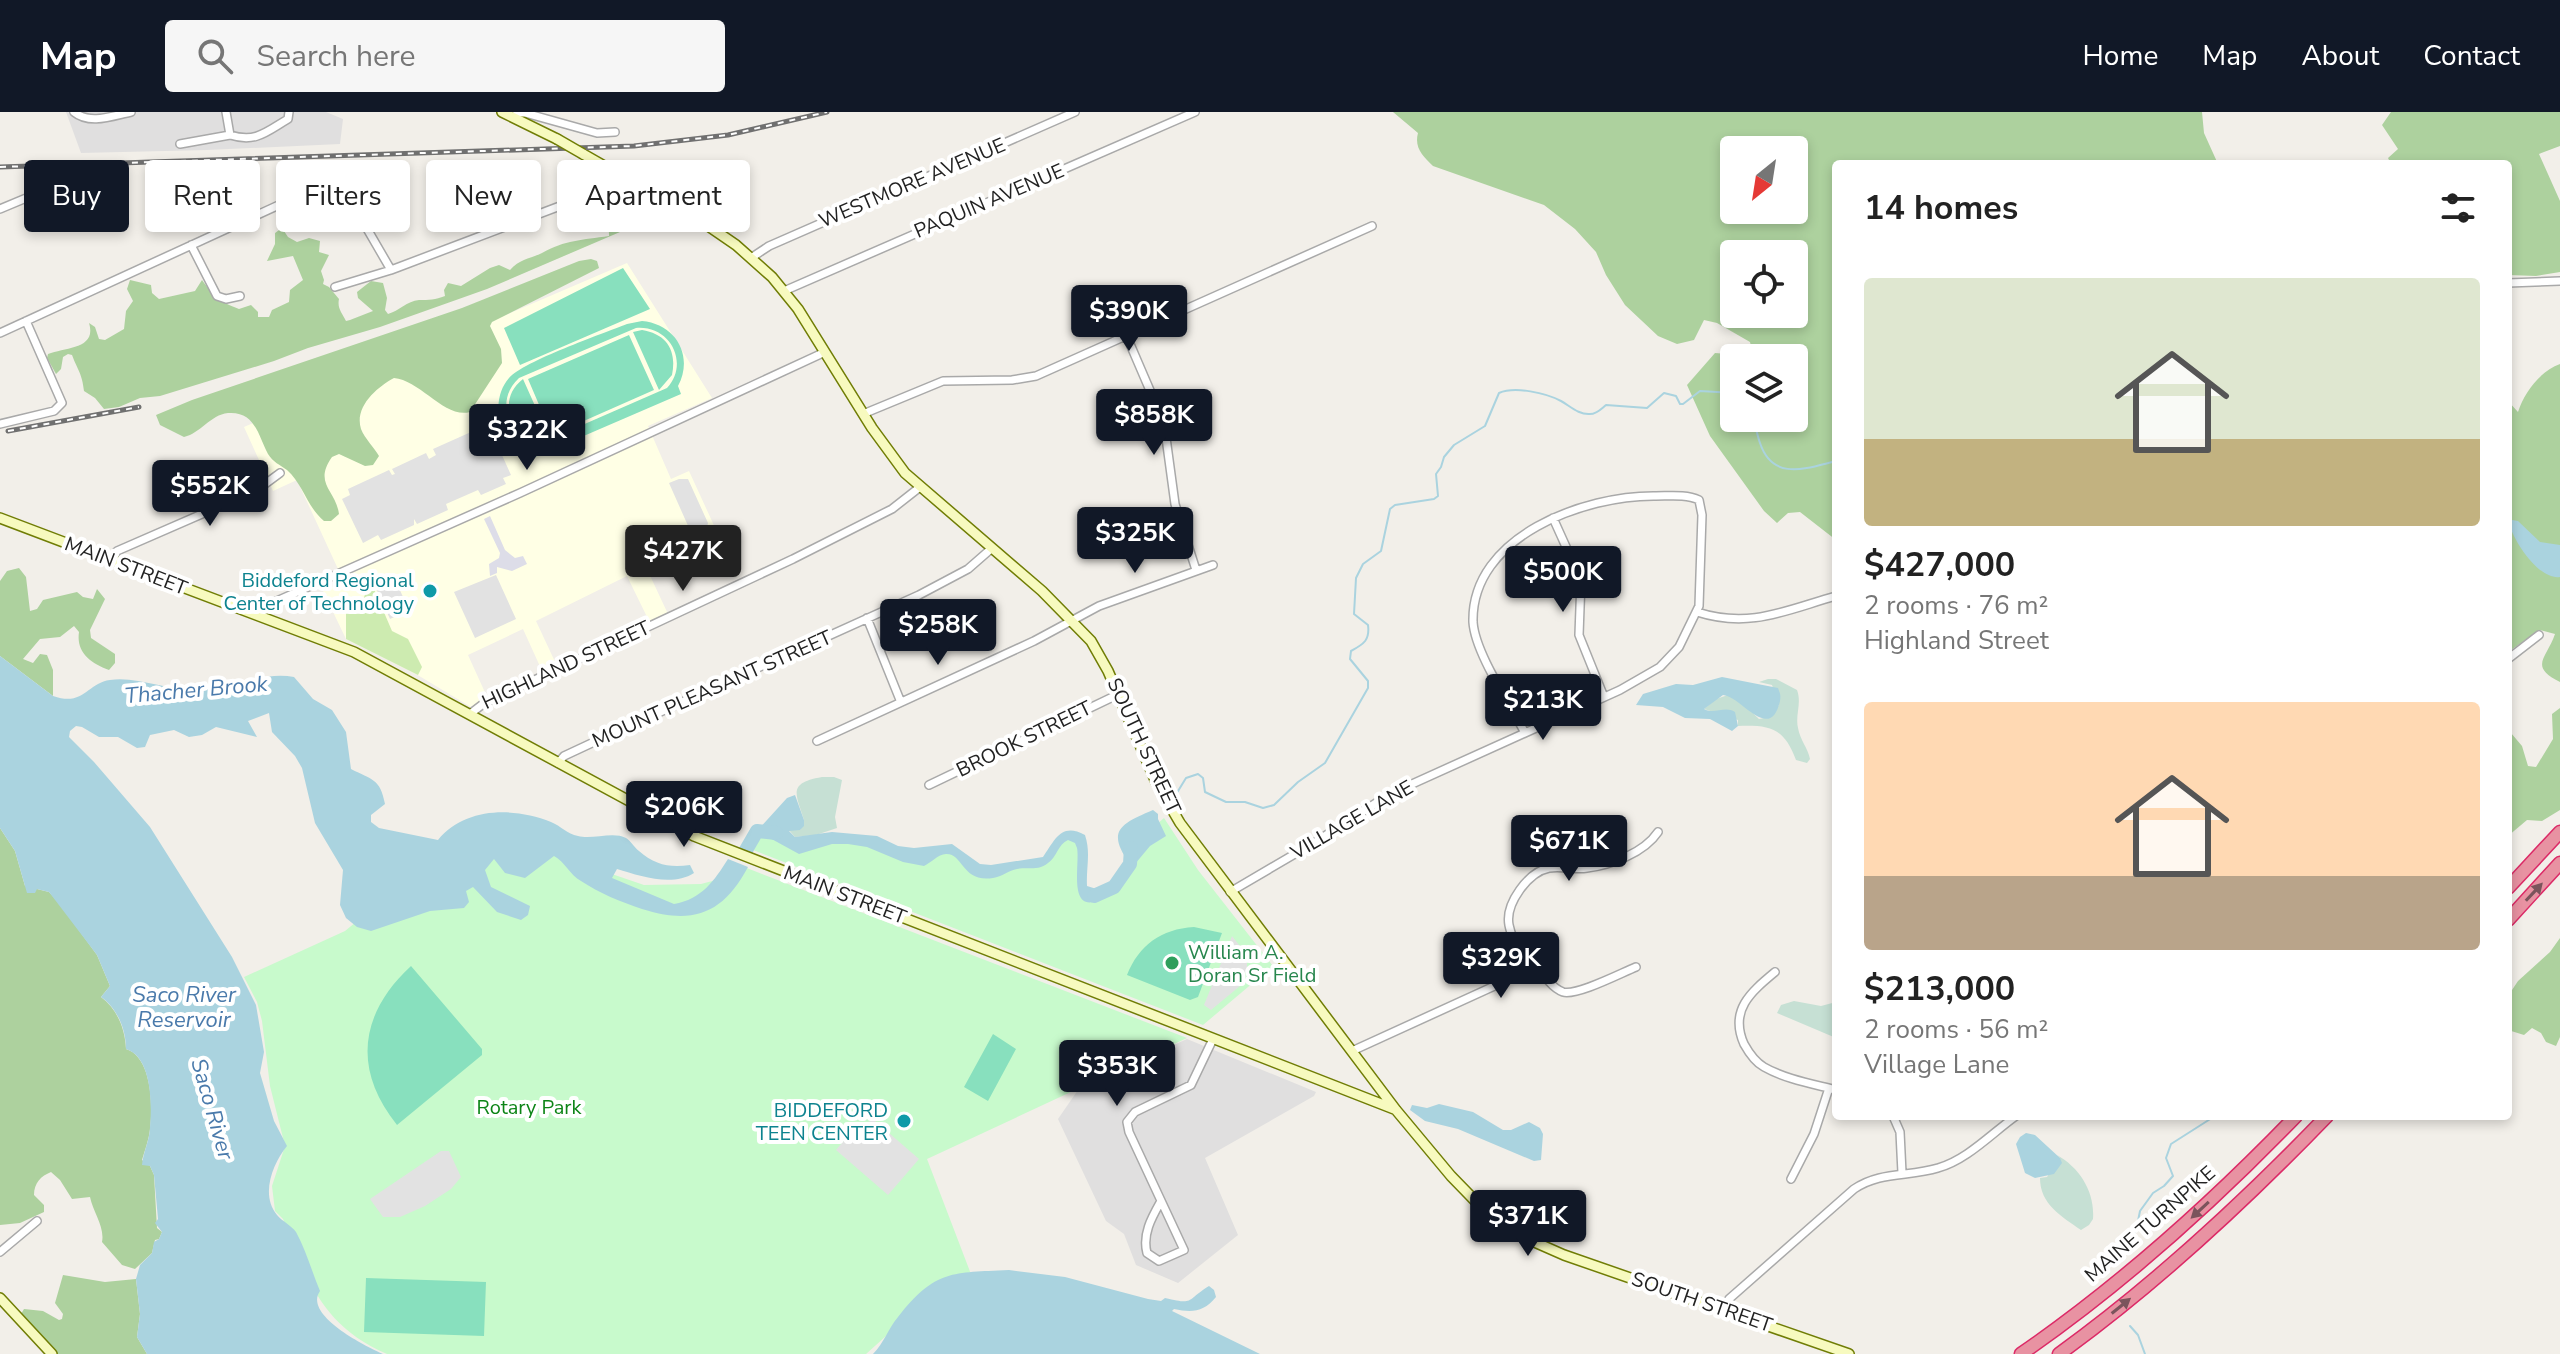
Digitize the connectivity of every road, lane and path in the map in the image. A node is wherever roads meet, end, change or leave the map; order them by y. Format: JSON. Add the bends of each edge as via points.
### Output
{"nodes":[{"id":1,"x":74,"y":112,"type":"edge"},
{"id":2,"x":131,"y":112,"type":"edge"},
{"id":3,"x":226,"y":112,"type":"edge"},
{"id":4,"x":289,"y":112,"type":"edge"},
{"id":5,"x":502,"y":112,"type":"edge"},
{"id":6,"x":1075,"y":112,"type":"edge"},
{"id":7,"x":1195,"y":112,"type":"edge"},
{"id":8,"x":513,"y":117,"type":"junction"},
{"id":9,"x":615,"y":132,"type":"dead end"},
{"id":10,"x":230,"y":135,"type":"junction"},
{"id":11,"x":180,"y":144,"type":"dead end"},
{"id":12,"x":594,"y":160,"type":"edge"},
{"id":13,"x":24,"y":199,"type":"edge"},
{"id":14,"x":557,"y":207,"type":"edge"},
{"id":15,"x":0,"y":209,"type":"edge"},
{"id":16,"x":1372,"y":226,"type":"dead end"},
{"id":17,"x":714,"y":232,"type":"edge"},
{"id":18,"x":191,"y":245,"type":"junction"},
{"id":19,"x":751,"y":258,"type":"junction"},
{"id":20,"x":391,"y":270,"type":"junction"},
{"id":21,"x":2560,"y":281,"type":"edge"},
{"id":22,"x":2512,"y":283,"type":"edge"},
{"id":23,"x":335,"y":287,"type":"dead end"},
{"id":24,"x":784,"y":291,"type":"junction"},
{"id":25,"x":240,"y":296,"type":"dead end"},
{"id":26,"x":26,"y":321,"type":"junction"},
{"id":27,"x":0,"y":333,"type":"edge"},
{"id":28,"x":1127,"y":337,"type":"junction"},
{"id":29,"x":825,"y":352,"type":"junction"},
{"id":30,"x":863,"y":414,"type":"junction"},
{"id":31,"x":0,"y":424,"type":"edge"},
{"id":32,"x":280,"y":473,"type":"dead end"},
{"id":33,"x":920,"y":487,"type":"junction"},
{"id":34,"x":0,"y":518,"type":"edge"},
{"id":35,"x":1553,"y":518,"type":"junction"},
{"id":36,"x":992,"y":548,"type":"junction"},
{"id":37,"x":112,"y":560,"type":"junction"},
{"id":38,"x":1213,"y":565,"type":"dead end"},
{"id":39,"x":1196,"y":570,"type":"junction"},
{"id":40,"x":1832,"y":597,"type":"edge"},
{"id":41,"x":1697,"y":612,"type":"junction"},
{"id":42,"x":257,"y":615,"type":"junction"},
{"id":43,"x":867,"y":618,"type":"junction"},
{"id":44,"x":1072,"y":619,"type":"junction"},
{"id":45,"x":2539,"y":635,"type":"dead end"},
{"id":46,"x":2512,"y":656,"type":"edge"},
{"id":47,"x":1119,"y":694,"type":"junction"},
{"id":48,"x":1604,"y":697,"type":"junction"},
{"id":49,"x":900,"y":700,"type":"junction"},
{"id":50,"x":470,"y":714,"type":"junction"},
{"id":51,"x":1525,"y":733,"type":"junction"},
{"id":52,"x":817,"y":741,"type":"dead end"},
{"id":53,"x":558,"y":763,"type":"junction"},
{"id":54,"x":929,"y":785,"type":"dead end"},
{"id":55,"x":1658,"y":832,"type":"dead end"},
{"id":56,"x":2560,"y":832,"type":"edge"},
{"id":57,"x":2560,"y":863,"type":"edge"},
{"id":58,"x":2512,"y":884,"type":"edge"},
{"id":59,"x":1230,"y":892,"type":"junction"},
{"id":60,"x":2512,"y":916,"type":"edge"},
{"id":61,"x":1636,"y":967,"type":"dead end"},
{"id":62,"x":1529,"y":971,"type":"junction"},
{"id":63,"x":1775,"y":972,"type":"dead end"},
{"id":64,"x":1213,"y":1039,"type":"junction"},
{"id":65,"x":1352,"y":1051,"type":"junction"},
{"id":66,"x":1832,"y":1089,"type":"edge"},
{"id":67,"x":1396,"y":1110,"type":"junction"},
{"id":68,"x":1895,"y":1120,"type":"edge"},
{"id":69,"x":2010,"y":1120,"type":"edge"},
{"id":70,"x":2292,"y":1120,"type":"edge"},
{"id":71,"x":2323,"y":1120,"type":"edge"},
{"id":72,"x":1902,"y":1173,"type":"junction"},
{"id":73,"x":1791,"y":1179,"type":"dead end"},
{"id":74,"x":1161,"y":1201,"type":"junction"},
{"id":75,"x":37,"y":1221,"type":"dead end"},
{"id":76,"x":0,"y":1252,"type":"edge"},
{"id":77,"x":0,"y":1298,"type":"edge"},
{"id":78,"x":1723,"y":1309,"type":"junction"},
{"id":79,"x":52,"y":1354,"type":"edge"},
{"id":80,"x":1849,"y":1354,"type":"edge"},
{"id":81,"x":2021,"y":1354,"type":"edge"},
{"id":82,"x":2059,"y":1354,"type":"edge"}],
"edges":[{"from":1,"to":2,"type":"street","via":[[94,119]]},
{"from":3,"to":10,"type":"street"},
{"from":4,"to":10,"type":"street","via":[[288,119],[258,138]]},
{"from":5,"to":8,"type":"street","name":"SOUTH STREET"},
{"from":6,"to":19,"type":"street","name":"WESTMORE AVENUE"},
{"from":7,"to":24,"type":"street","name":"PAQUIN AVENUE"},
{"from":8,"to":9,"type":"street","via":[[525,113],[597,133]]},
{"from":8,"to":12,"type":"street","name":"SOUTH STREET","bridge":true},
{"from":10,"to":11,"type":"street"},
{"from":13,"to":15,"type":"street"},
{"from":14,"to":20,"type":"street"},
{"from":16,"to":28,"type":"street"},
{"from":17,"to":19,"type":"street","name":"SOUTH STREET"},
{"from":18,"to":20,"type":"street","via":[[334,182],[344,189]]},
{"from":18,"to":25,"type":"street","via":[[217,296]]},
{"from":18,"to":26,"type":"street"},
{"from":19,"to":24,"type":"street","name":"SOUTH STREET"},
{"from":20,"to":23,"type":"street"},
{"from":21,"to":22,"type":"street"},
{"from":24,"to":29,"type":"street","name":"SOUTH STREET"},
{"from":26,"to":27,"type":"street"},
{"from":26,"to":31,"type":"street","via":[[61,405]]},
{"from":28,"to":30,"type":"street","via":[[1036,376],[943,381]]},
{"from":28,"to":39,"type":"street","via":[[1164,423],[1175,504]]},
{"from":29,"to":30,"type":"street","name":"SOUTH STREET"},
{"from":29,"to":42,"type":"street","via":[[261,608]]},
{"from":30,"to":33,"type":"street","name":"SOUTH STREET"},
{"from":32,"to":37,"type":"street","via":[[257,490],[117,551]]},
{"from":33,"to":36,"type":"street","name":"SOUTH STREET"},
{"from":33,"to":50,"type":"street","name":"HIGHLAND STREET","via":[[892,509],[793,559]]},
{"from":34,"to":37,"type":"street","name":"MAIN STREET"},
{"from":35,"to":41,"type":"street","name":"VILLAGE LANE","via":[[1627,497],[1699,500]]},
{"from":35,"to":48,"type":"street","via":[[1581,580],[1579,635]]},
{"from":35,"to":51,"type":"street","via":[[1496,558],[1479,586],[1475,606],[1476,638]]},
{"from":36,"to":43,"type":"street","name":"MOUNT PLEASANT STREET","via":[[961,573]]},
{"from":36,"to":44,"type":"street","name":"SOUTH STREET"},
{"from":37,"to":42,"type":"street","name":"MAIN STREET"},
{"from":38,"to":39,"type":"street"},
{"from":39,"to":44,"type":"street"},
{"from":40,"to":41,"type":"street","via":[[1751,619],[1726,620]]},
{"from":41,"to":48,"type":"street","name":"VILLAGE LANE","via":[[1665,663]]},
{"from":42,"to":50,"type":"street","name":"MAIN STREET","via":[[354,652]]},
{"from":43,"to":49,"type":"street"},
{"from":43,"to":53,"type":"street","name":"MOUNT PLEASANT STREET"},
{"from":44,"to":47,"type":"street","name":"SOUTH STREET"},
{"from":44,"to":49,"type":"street"},
{"from":45,"to":46,"type":"street"},
{"from":47,"to":54,"type":"street","name":"BROOK STREET"},
{"from":47,"to":59,"type":"street","name":"SOUTH STREET","via":[[1170,808]]},
{"from":48,"to":51,"type":"street","name":"VILLAGE LANE"},
{"from":49,"to":52,"type":"street"},
{"from":50,"to":53,"type":"street","name":"MAIN STREET"},
{"from":51,"to":59,"type":"street","name":"VILLAGE LANE","via":[[1390,794]]},
{"from":53,"to":64,"type":"street","name":"MAIN STREET","via":[[712,843]]},
{"from":55,"to":62,"type":"street","via":[[1635,852],[1591,867],[1545,869],[1525,884],[1509,921]]},
{"from":56,"to":58,"type":"highway"},
{"from":60,"to":57,"type":"highway","one_way":true},
{"from":59,"to":65,"type":"street","name":"SOUTH STREET"},
{"from":61,"to":62,"type":"street","via":[[1566,992]]},
{"from":62,"to":65,"type":"street"},
{"from":63,"to":66,"type":"street","via":[[1740,1010],[1744,1044],[1769,1070]]},
{"from":64,"to":67,"type":"street","name":"MAIN STREET"},
{"from":64,"to":74,"type":"street","via":[[1191,1085],[1135,1112],[1127,1122]]},
{"from":65,"to":67,"type":"street","name":"SOUTH STREET"},
{"from":66,"to":73,"type":"street"},
{"from":67,"to":78,"type":"street","name":"SOUTH STREET","via":[[1463,1190],[1514,1232],[1564,1255]]},
{"from":68,"to":72,"type":"street"},
{"from":69,"to":72,"type":"street","via":[[1947,1165]]},
{"from":70,"to":81,"type":"highway","name":"MAINE TURNPIKE","one_way":true,"via":[[2192,1217]]},
{"from":82,"to":71,"type":"highway","one_way":true,"via":[[2151,1283]]},
{"from":72,"to":78,"type":"street","via":[[1876,1177],[1854,1189]]},
{"from":74,"to":74,"type":"street","via":[[1184,1250],[1159,1261],[1150,1256],[1145,1242]]},
{"from":75,"to":76,"type":"street"},
{"from":77,"to":79,"type":"street"},
{"from":78,"to":80,"type":"street","name":"SOUTH STREET"}]}
